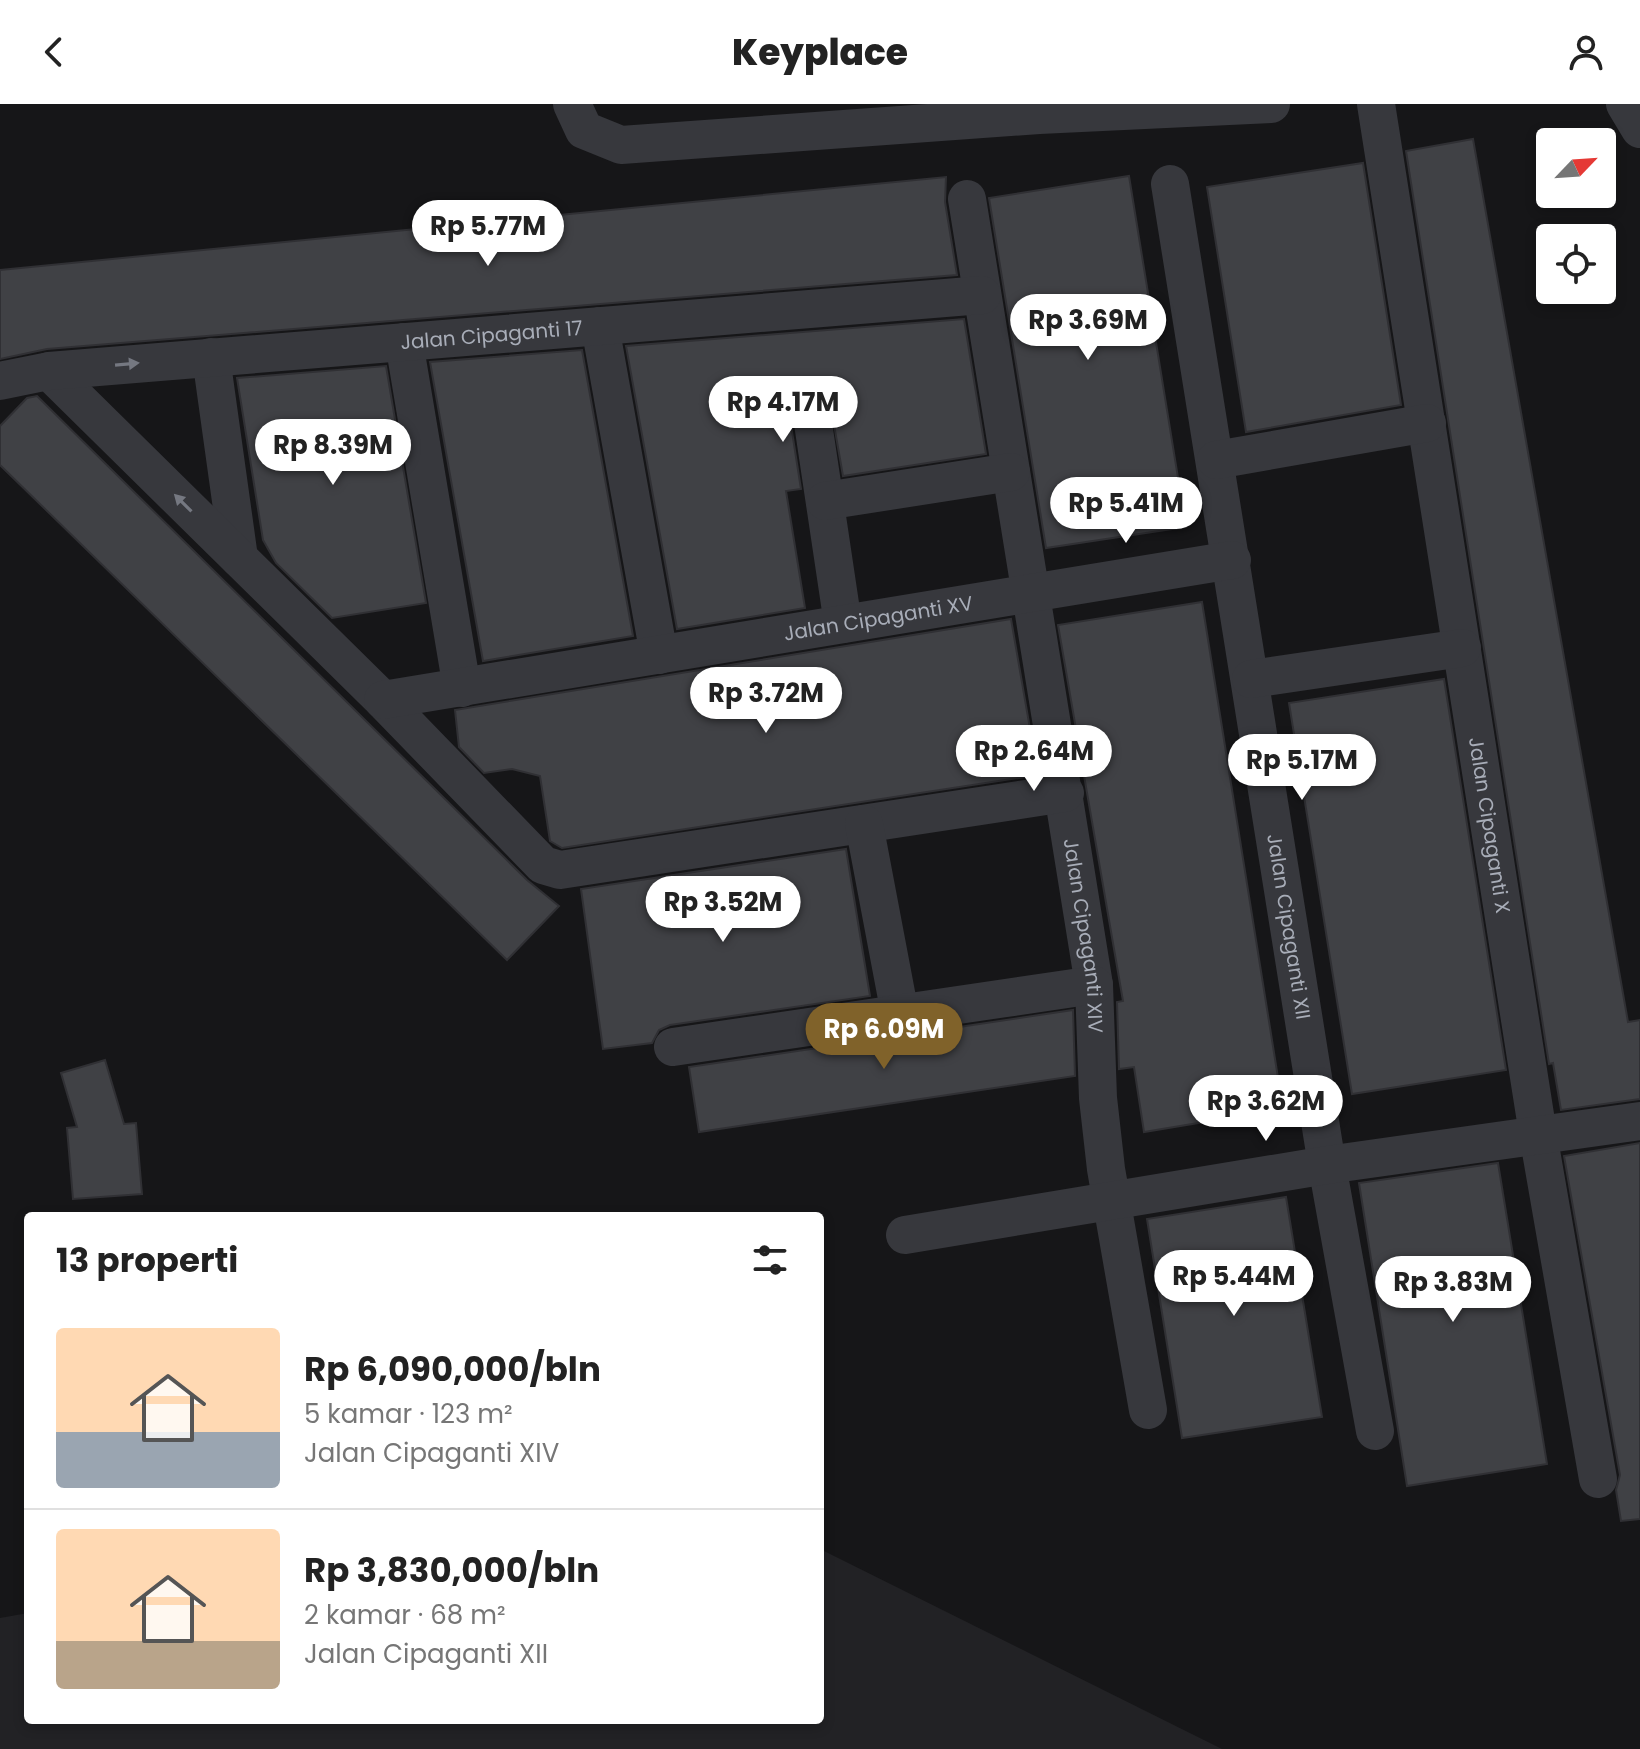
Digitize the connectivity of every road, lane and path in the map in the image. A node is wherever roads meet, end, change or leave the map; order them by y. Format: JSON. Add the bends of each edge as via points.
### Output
{"nodes":[{"id":1,"x":572,"y":104,"type":"edge"},
{"id":2,"x":1271,"y":104,"type":"edge"},
{"id":3,"x":1376,"y":104,"type":"edge"},
{"id":4,"x":1625,"y":104,"type":"edge"},
{"id":5,"x":1640,"y":129,"type":"edge"},
{"id":6,"x":1170,"y":184,"type":"dead end"},
{"id":7,"x":967,"y":199,"type":"dead end"},
{"id":8,"x":982,"y":295,"type":"junction"},
{"id":9,"x":600,"y":326,"type":"junction"},
{"id":10,"x":404,"y":342,"type":"junction"},
{"id":11,"x":211,"y":357,"type":"junction"},
{"id":12,"x":49,"y":371,"type":"junction"},
{"id":13,"x":0,"y":381,"type":"edge"},
{"id":14,"x":810,"y":403,"type":"dead end"},
{"id":15,"x":1427,"y":423,"type":"junction"},
{"id":16,"x":1216,"y":460,"type":"junction"},
{"id":17,"x":1011,"y":472,"type":"junction"},
{"id":18,"x":825,"y":501,"type":"junction"},
{"id":19,"x":239,"y":558,"type":"junction"},
{"id":20,"x":1232,"y":560,"type":"junction"},
{"id":21,"x":1031,"y":592,"type":"junction"},
{"id":22,"x":843,"y":624,"type":"junction"},
{"id":23,"x":1462,"y":648,"type":"junction"},
{"id":24,"x":659,"y":655,"type":"junction"},
{"id":25,"x":1251,"y":679,"type":"junction"},
{"id":26,"x":462,"y":688,"type":"junction"},
{"id":27,"x":383,"y":700,"type":"junction"},
{"id":28,"x":1065,"y":793,"type":"junction"},
{"id":29,"x":864,"y":824,"type":"junction"},
{"id":30,"x":1094,"y":985,"type":"junction"},
{"id":31,"x":900,"y":1014,"type":"junction"},
{"id":32,"x":673,"y":1047,"type":"dead end"},
{"id":33,"x":1640,"y":1121,"type":"edge"},
{"id":34,"x":1538,"y":1134,"type":"junction"},
{"id":35,"x":1327,"y":1165,"type":"junction"},
{"id":36,"x":1111,"y":1200,"type":"junction"},
{"id":37,"x":905,"y":1235,"type":"dead end"},
{"id":38,"x":1148,"y":1410,"type":"dead end"},
{"id":39,"x":1375,"y":1431,"type":"dead end"},
{"id":40,"x":1598,"y":1479,"type":"dead end"}],
"edges":[{"from":1,"to":2,"type":"street","via":[[584,130],[621,145]]},
{"from":3,"to":15,"type":"street","name":"Jalan Cipaganti X"},
{"from":4,"to":5,"type":"street"},
{"from":6,"to":16,"type":"street","name":"Jalan Cipaganti XII"},
{"from":7,"to":8,"type":"street","name":"Jalan Cipaganti XIV"},
{"from":8,"to":9,"type":"street","name":"Jalan Cipaganti 17"},
{"from":8,"to":17,"type":"street","name":"Jalan Cipaganti XIV"},
{"from":9,"to":10,"type":"street","name":"Jalan Cipaganti 17"},
{"from":9,"to":24,"type":"street"},
{"from":10,"to":11,"type":"street","name":"Jalan Cipaganti 17"},
{"from":10,"to":26,"type":"street"},
{"from":12,"to":11,"type":"street","name":"Jalan Cipaganti 17","one_way":true},
{"from":11,"to":19,"type":"street"},
{"from":12,"to":13,"type":"street","name":"Jalan Cipaganti 17"},
{"from":19,"to":12,"type":"street","one_way":true},
{"from":14,"to":18,"type":"street"},
{"from":15,"to":16,"type":"street"},
{"from":15,"to":23,"type":"street","name":"Jalan Cipaganti X"},
{"from":16,"to":20,"type":"street","name":"Jalan Cipaganti XII"},
{"from":17,"to":18,"type":"street"},
{"from":17,"to":21,"type":"street","name":"Jalan Cipaganti XIV"},
{"from":18,"to":22,"type":"street"},
{"from":19,"to":27,"type":"street"},
{"from":20,"to":21,"type":"street","name":"Jalan Cipaganti XV"},
{"from":20,"to":25,"type":"street","name":"Jalan Cipaganti XII"},
{"from":21,"to":22,"type":"street","name":"Jalan Cipaganti XV"},
{"from":21,"to":28,"type":"street","name":"Jalan Cipaganti XIV"},
{"from":22,"to":24,"type":"street","name":"Jalan Cipaganti XV"},
{"from":23,"to":25,"type":"street"},
{"from":23,"to":34,"type":"street","name":"Jalan Cipaganti X"},
{"from":24,"to":26,"type":"street","name":"Jalan Cipaganti XV"},
{"from":25,"to":35,"type":"street","name":"Jalan Cipaganti XII"},
{"from":26,"to":27,"type":"street","name":"Jalan Cipaganti XV"},
{"from":27,"to":29,"type":"street","via":[[531,855],[560,870]]},
{"from":28,"to":29,"type":"street"},
{"from":28,"to":30,"type":"street","name":"Jalan Cipaganti XIV"},
{"from":29,"to":31,"type":"street"},
{"from":30,"to":31,"type":"street"},
{"from":30,"to":36,"type":"street","name":"Jalan Cipaganti XIV","via":[[1098,1098]]},
{"from":31,"to":32,"type":"street"},
{"from":33,"to":34,"type":"street"},
{"from":34,"to":35,"type":"street"},
{"from":34,"to":40,"type":"street","name":"Jalan Cipaganti X"},
{"from":35,"to":36,"type":"street"},
{"from":35,"to":39,"type":"street","name":"Jalan Cipaganti XII"},
{"from":36,"to":37,"type":"street"},
{"from":36,"to":38,"type":"street","name":"Jalan Cipaganti XIV"}]}
